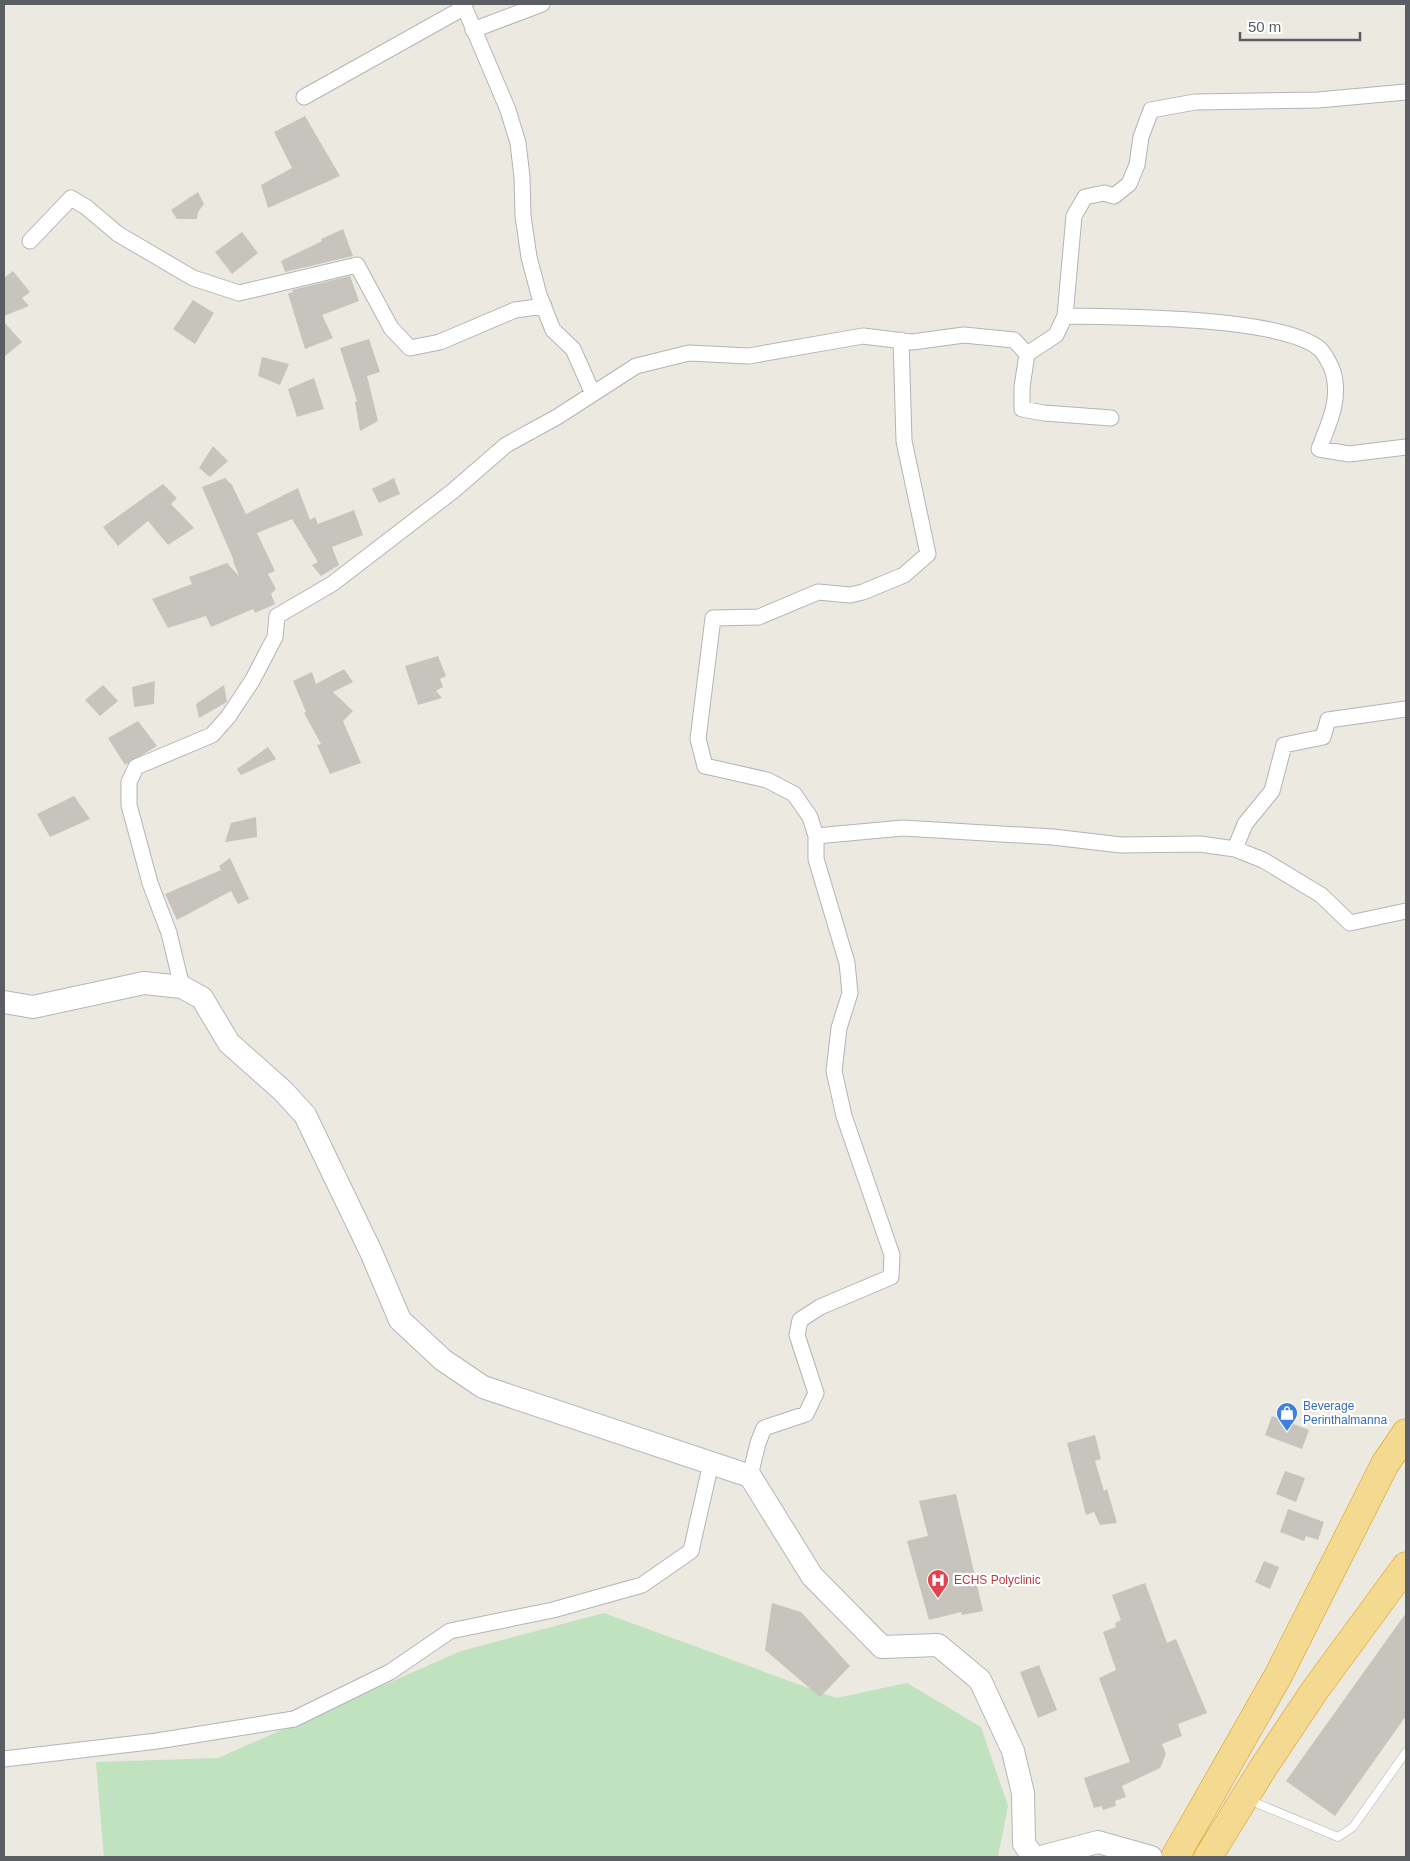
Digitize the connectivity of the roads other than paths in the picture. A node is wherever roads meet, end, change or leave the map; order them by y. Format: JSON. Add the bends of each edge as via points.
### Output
{"nodes":[{"id":1,"x":542,"y":4,"type":"edge"},
{"id":2,"x":464,"y":6,"type":"edge"},
{"id":3,"x":473,"y":30,"type":"junction"},
{"id":4,"x":1406,"y":92,"type":"edge"},
{"id":5,"x":304,"y":97,"type":"dead end"},
{"id":6,"x":30,"y":240,"type":"dead end"},
{"id":7,"x":544,"y":306,"type":"junction"},
{"id":8,"x":1065,"y":316,"type":"junction"},
{"id":9,"x":901,"y":340,"type":"junction"},
{"id":10,"x":1027,"y":354,"type":"junction"},
{"id":11,"x":593,"y":394,"type":"junction"},
{"id":12,"x":1111,"y":418,"type":"dead end"},
{"id":13,"x":1406,"y":447,"type":"edge"},
{"id":14,"x":1406,"y":709,"type":"edge"},
{"id":15,"x":816,"y":836,"type":"junction"},
{"id":16,"x":1235,"y":849,"type":"junction"},
{"id":17,"x":1406,"y":911,"type":"edge"},
{"id":18,"x":182,"y":987,"type":"junction"},
{"id":19,"x":4,"y":1002,"type":"edge"},
{"id":20,"x":1406,"y":1433,"type":"edge"},
{"id":21,"x":711,"y":1463,"type":"junction"},
{"id":22,"x":750,"y":1476,"type":"junction"},
{"id":23,"x":1406,"y":1566,"type":"edge"},
{"id":24,"x":1406,"y":1752,"type":"edge"},
{"id":25,"x":4,"y":1759,"type":"edge"},
{"id":26,"x":1244,"y":1798,"type":"junction"},
{"id":27,"x":1034,"y":1857,"type":"edge"},
{"id":28,"x":1041,"y":1857,"type":"edge"},
{"id":29,"x":1151,"y":1857,"type":"edge"},
{"id":30,"x":1175,"y":1857,"type":"edge"},
{"id":31,"x":1208,"y":1857,"type":"edge"}],
"edges":[{"from":1,"to":3,"type":"street"},
{"from":2,"to":3,"type":"street"},
{"from":2,"to":5,"type":"street"},
{"from":3,"to":7,"type":"street","via":[[508,110],[518,143],[529,256]]},
{"from":4,"to":8,"type":"street","via":[[1318,100],[1195,102],[1151,110],[1129,184],[1114,196],[1104,193],[1085,197],[1074,216]]},
{"from":6,"to":7,"type":"street","via":[[71,198],[118,234],[193,278],[239,293],[357,265],[391,328],[410,348],[440,342],[515,310]]},
{"from":7,"to":11,"type":"street","via":[[554,330],[573,349]]},
{"from":8,"to":10,"type":"street","via":[[1056,335]]},
{"from":8,"to":13,"type":"street","via":[[1153,317],[1246,326],[1298,337],[1320,350],[1334,374],[1337,399],[1319,449],[1349,454]]},
{"from":9,"to":10,"type":"street","via":[[912,342],[964,335],[1014,340]]},
{"from":9,"to":11,"type":"street","via":[[863,336],[749,356],[689,353],[636,366]]},
{"from":9,"to":15,"type":"street","via":[[904,441],[928,554],[904,575],[863,592],[850,595],[818,592],[758,617],[713,618],[698,739],[705,766],[766,780],[794,794],[810,816]]},
{"from":10,"to":12,"type":"street","via":[[1022,409]]},
{"from":11,"to":18,"type":"street","via":[[506,446],[332,584],[277,616],[275,637],[252,681],[212,735],[136,767],[128,782],[129,805],[150,883],[169,933]]},
{"from":14,"to":16,"type":"street","via":[[1328,720],[1323,738],[1284,745],[1272,790],[1245,824]]},
{"from":15,"to":16,"type":"street","via":[[903,828],[1053,837],[1121,845],[1200,844]]},
{"from":15,"to":22,"type":"street","via":[[816,859],[847,963],[850,993],[839,1028],[834,1070],[844,1116],[892,1255],[891,1277],[820,1307],[800,1320],[797,1335],[816,1393],[806,1414],[764,1428]]},
{"from":16,"to":17,"type":"street","via":[[1264,860],[1321,895],[1350,923]]},
{"from":18,"to":19,"type":"street","via":[[144,983],[32,1007]]},
{"from":18,"to":21,"type":"street","via":[[202,998],[229,1043],[305,1116],[400,1320],[443,1360],[483,1388]]},
{"from":20,"to":30,"type":"highway","via":[[1385,1464],[1278,1676]]},
{"from":21,"to":22,"type":"street"},
{"from":21,"to":25,"type":"street","via":[[691,1551],[642,1585],[553,1610],[450,1631],[390,1672],[294,1719],[157,1741]]},
{"from":22,"to":27,"type":"street","via":[[812,1576],[882,1647],[938,1645],[980,1680],[1013,1751],[1023,1793],[1024,1844]]},
{"from":23,"to":26,"type":"highway","via":[[1315,1690]]},
{"from":24,"to":26,"type":"lane","via":[[1353,1827],[1338,1836]]},
{"from":26,"to":31,"type":"highway"},
{"from":28,"to":29,"type":"street","via":[[1098,1842]]}]}
